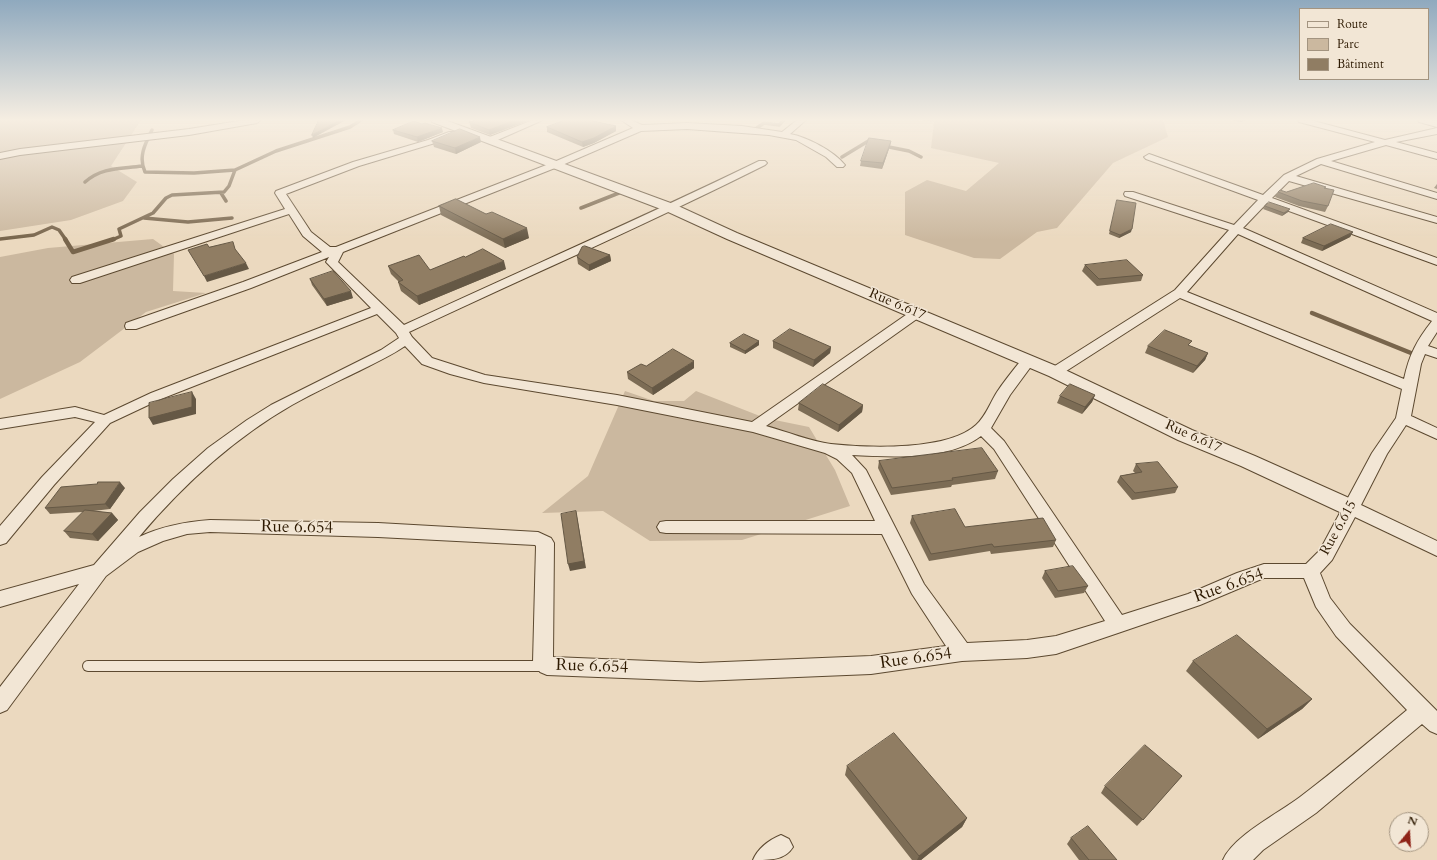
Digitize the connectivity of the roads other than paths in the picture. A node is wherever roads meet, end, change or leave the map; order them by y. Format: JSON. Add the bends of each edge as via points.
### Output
{"nodes":[{"id":1,"x":366,"y":160,"type":"edge"},
{"id":2,"x":546,"y":160,"type":"edge"},
{"id":3,"x":566,"y":160,"type":"edge"},
{"id":4,"x":835,"y":160,"type":"edge"},
{"id":5,"x":1158,"y":160,"type":"edge"},
{"id":6,"x":1323,"y":160,"type":"edge"},
{"id":7,"x":1320,"y":161,"type":"junction"},
{"id":8,"x":762,"y":162,"type":"dead end"},
{"id":9,"x":557,"y":164,"type":"junction"},
{"id":10,"x":840,"y":165,"type":"dead end"},
{"id":11,"x":1287,"y":177,"type":"junction"},
{"id":12,"x":1129,"y":194,"type":"dead end"},
{"id":13,"x":1437,"y":196,"type":"edge"},
{"id":14,"x":1265,"y":198,"type":"junction"},
{"id":15,"x":671,"y":208,"type":"junction"},
{"id":16,"x":291,"y":210,"type":"junction"},
{"id":17,"x":1437,"y":220,"type":"edge"},
{"id":18,"x":1236,"y":229,"type":"junction"},
{"id":19,"x":338,"y":250,"type":"junction"},
{"id":20,"x":1437,"y":262,"type":"edge"},
{"id":21,"x":76,"y":280,"type":"dead end"},
{"id":22,"x":1179,"y":293,"type":"junction"},
{"id":23,"x":379,"y":309,"type":"junction"},
{"id":24,"x":917,"y":313,"type":"junction"},
{"id":25,"x":1437,"y":318,"type":"edge"},
{"id":26,"x":1437,"y":323,"type":"edge"},
{"id":27,"x":131,"y":326,"type":"dead end"},
{"id":28,"x":404,"y":335,"type":"junction"},
{"id":29,"x":1422,"y":348,"type":"junction"},
{"id":30,"x":1437,"y":354,"type":"edge"},
{"id":31,"x":1028,"y":361,"type":"junction"},
{"id":32,"x":1055,"y":372,"type":"junction"},
{"id":33,"x":1410,"y":387,"type":"junction"},
{"id":34,"x":1403,"y":418,"type":"junction"},
{"id":35,"x":105,"y":420,"type":"junction"},
{"id":36,"x":0,"y":424,"type":"edge"},
{"id":37,"x":754,"y":427,"type":"junction"},
{"id":38,"x":982,"y":428,"type":"junction"},
{"id":39,"x":1437,"y":434,"type":"edge"},
{"id":40,"x":830,"y":449,"type":"junction"},
{"id":41,"x":1351,"y":508,"type":"junction"},
{"id":42,"x":666,"y":528,"type":"dead end"},
{"id":43,"x":887,"y":528,"type":"junction"},
{"id":44,"x":0,"y":538,"type":"edge"},
{"id":45,"x":1437,"y":549,"type":"edge"},
{"id":46,"x":100,"y":571,"type":"junction"},
{"id":47,"x":1310,"y":571,"type":"junction"},
{"id":48,"x":0,"y":599,"type":"edge"},
{"id":49,"x":1118,"y":625,"type":"junction"},
{"id":50,"x":962,"y":652,"type":"junction"},
{"id":51,"x":88,"y":666,"type":"dead end"},
{"id":52,"x":547,"y":666,"type":"junction"},
{"id":53,"x":0,"y":703,"type":"edge"},
{"id":54,"x":1429,"y":717,"type":"edge"},
{"id":55,"x":1234,"y":860,"type":"edge"}],
"edges":[{"from":1,"to":16,"type":"street","via":[[280,193]]},
{"from":2,"to":9,"type":"street","name":"Rue 6.617"},
{"from":3,"to":9,"type":"street"},
{"from":4,"to":10,"type":"street"},
{"from":5,"to":14,"type":"street"},
{"from":6,"to":7,"type":"street"},
{"from":7,"to":11,"type":"street"},
{"from":7,"to":13,"type":"street"},
{"from":8,"to":15,"type":"street"},
{"from":9,"to":15,"type":"street","name":"Rue 6.617"},
{"from":9,"to":19,"type":"street"},
{"from":11,"to":14,"type":"street"},
{"from":11,"to":17,"type":"street"},
{"from":12,"to":18,"type":"street"},
{"from":14,"to":18,"type":"street"},
{"from":14,"to":20,"type":"street"},
{"from":15,"to":24,"type":"street","name":"Rue 6.617"},
{"from":15,"to":28,"type":"street","via":[[531,270]]},
{"from":16,"to":19,"type":"street","via":[[307,234],[328,251]]},
{"from":16,"to":21,"type":"street"},
{"from":18,"to":22,"type":"street"},
{"from":18,"to":25,"type":"street"},
{"from":19,"to":23,"type":"street","via":[[332,262]]},
{"from":19,"to":27,"type":"street","via":[[247,286]]},
{"from":22,"to":32,"type":"street"},
{"from":22,"to":33,"type":"street"},
{"from":23,"to":28,"type":"street"},
{"from":23,"to":35,"type":"street","via":[[156,396]]},
{"from":24,"to":31,"type":"street","name":"Rue 6.617"},
{"from":24,"to":37,"type":"street"},
{"from":26,"to":29,"type":"street","name":"Rue 6.615","via":[[1424,340]]},
{"from":28,"to":37,"type":"street","via":[[427,361],[484,379],[617,400]]},
{"from":28,"to":46,"type":"street","via":[[390,351],[278,408],[219,447],[172,488],[124,540]]},
{"from":29,"to":30,"type":"street"},
{"from":29,"to":33,"type":"street","name":"Rue 6.615","via":[[1414,364]]},
{"from":31,"to":32,"type":"street","name":"Rue 6.617"},
{"from":31,"to":38,"type":"street"},
{"from":32,"to":41,"type":"street","name":"Rue 6.617","via":[[1185,435]]},
{"from":33,"to":34,"type":"street","name":"Rue 6.615"},
{"from":34,"to":39,"type":"street"},
{"from":34,"to":41,"type":"street","name":"Rue 6.615","via":[[1380,453]]},
{"from":35,"to":36,"type":"street","via":[[76,412]]},
{"from":35,"to":44,"type":"street","via":[[48,481]]},
{"from":37,"to":40,"type":"street"},
{"from":38,"to":40,"type":"street","via":[[973,437],[956,445],[936,448]]},
{"from":38,"to":49,"type":"street","via":[[999,445]]},
{"from":40,"to":43,"type":"street","via":[[842,455],[858,470]]},
{"from":41,"to":45,"type":"street"},
{"from":41,"to":47,"type":"street","name":"Rue 6.615","via":[[1326,555]]},
{"from":42,"to":43,"type":"street"},
{"from":43,"to":50,"type":"street","via":[[918,589]]},
{"from":46,"to":48,"type":"street","name":"Rue 6.654"},
{"from":46,"to":52,"type":"street","name":"Rue 6.654","via":[[132,547],[159,535],[187,528],[210,526],[378,530],[538,539],[545,543],[543,662]]},
{"from":46,"to":53,"type":"street"},
{"from":47,"to":49,"type":"street","name":"Rue 6.654","via":[[1264,571],[1193,600]]},
{"from":47,"to":54,"type":"street","via":[[1323,602],[1343,630]]},
{"from":49,"to":50,"type":"street","name":"Rue 6.654","via":[[1056,645]]},
{"from":50,"to":52,"type":"street","name":"Rue 6.654","via":[[871,665],[700,672]]},
{"from":51,"to":52,"type":"lane"},
{"from":54,"to":55,"type":"street","via":[[1255,842]]}]}
